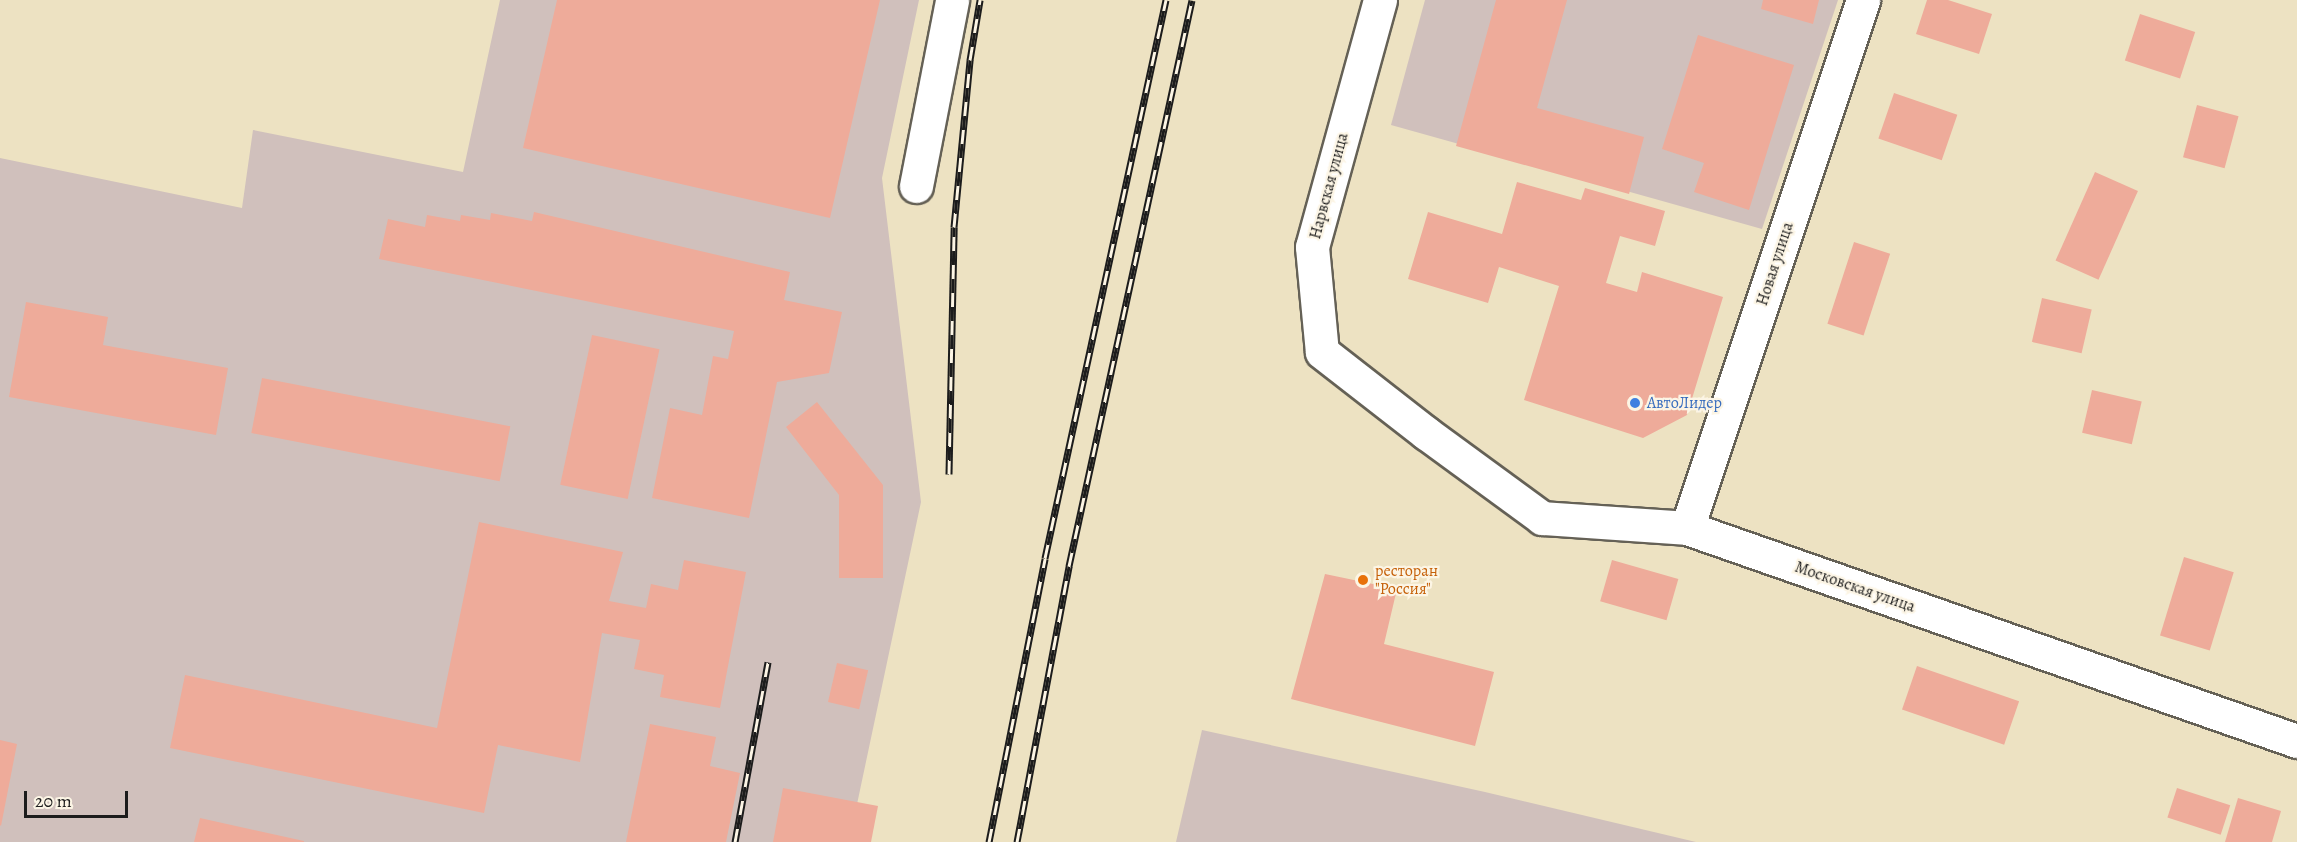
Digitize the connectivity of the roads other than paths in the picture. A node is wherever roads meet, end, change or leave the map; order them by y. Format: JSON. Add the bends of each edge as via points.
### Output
{"nodes":[{"id":1,"x":952,"y":0,"type":"edge"},
{"id":2,"x":1380,"y":0,"type":"edge"},
{"id":3,"x":1863,"y":0,"type":"edge"},
{"id":4,"x":916,"y":186,"type":"dead end"},
{"id":5,"x":1426,"y":433,"type":"joint"},
{"id":6,"x":1687,"y":528,"type":"junction"},
{"id":7,"x":2297,"y":741,"type":"edge"}],
"edges":[{"from":1,"to":4,"type":"street"},
{"from":2,"to":5,"type":"street","name":"Нарвская улица","via":[[1312,247],[1322,352]]},
{"from":3,"to":6,"type":"street","name":"Новая улица"},
{"from":5,"to":6,"type":"street","name":"Московская улица","via":[[1542,518]]},
{"from":6,"to":7,"type":"street","name":"Московская улица"}]}
